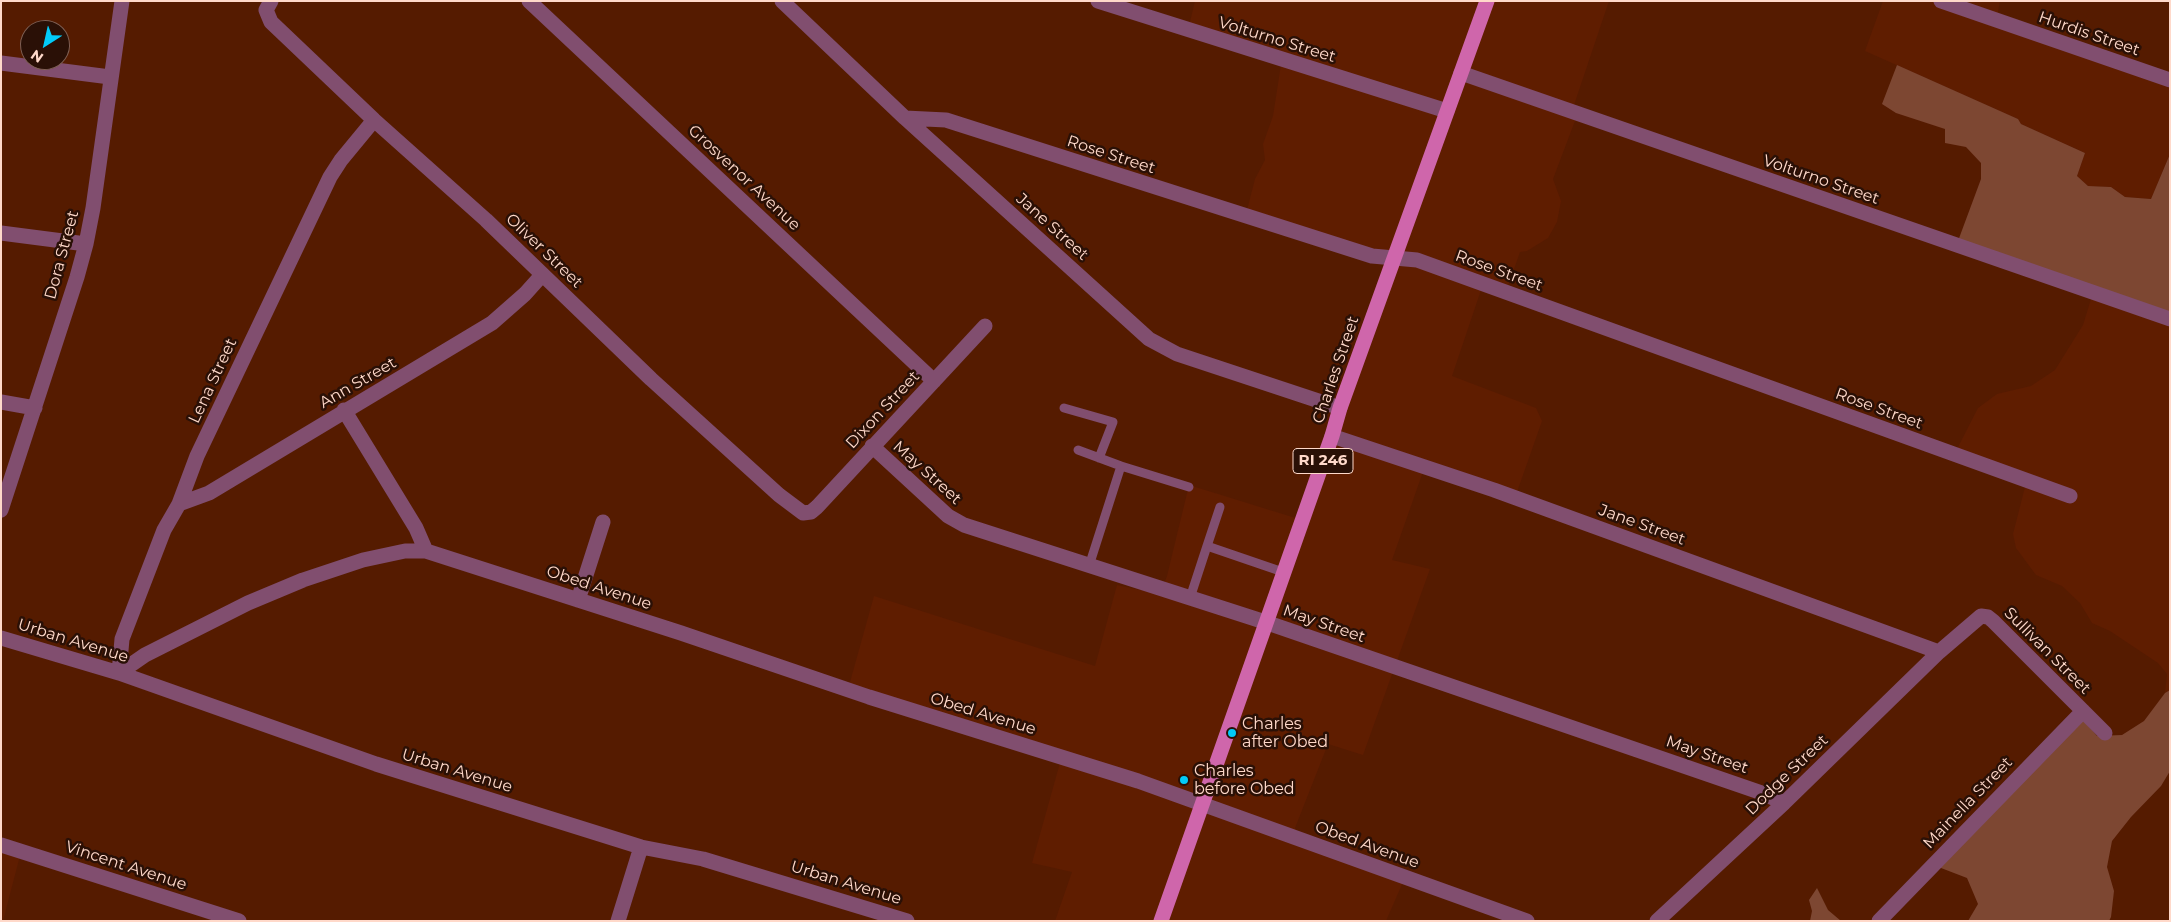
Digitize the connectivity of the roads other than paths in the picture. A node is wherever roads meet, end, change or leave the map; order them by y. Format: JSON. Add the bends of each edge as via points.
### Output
{"nodes":[{"id":1,"x":122,"y":1,"type":"edge"},
{"id":2,"x":529,"y":1,"type":"edge"},
{"id":3,"x":782,"y":1,"type":"edge"},
{"id":4,"x":1098,"y":1,"type":"edge"},
{"id":5,"x":1487,"y":1,"type":"edge"},
{"id":6,"x":1941,"y":1,"type":"edge"},
{"id":7,"x":268,"y":6,"type":"edge"},
{"id":8,"x":1,"y":63,"type":"edge"},
{"id":9,"x":1461,"y":73,"type":"junction"},
{"id":10,"x":110,"y":77,"type":"junction"},
{"id":11,"x":2170,"y":80,"type":"edge"},
{"id":12,"x":1447,"y":111,"type":"junction"},
{"id":13,"x":905,"y":118,"type":"junction"},
{"id":14,"x":374,"y":120,"type":"junction"},
{"id":15,"x":1,"y":233,"type":"edge"},
{"id":16,"x":86,"y":244,"type":"junction"},
{"id":17,"x":1394,"y":257,"type":"junction"},
{"id":18,"x":542,"y":274,"type":"junction"},
{"id":19,"x":2170,"y":319,"type":"edge"},
{"id":20,"x":985,"y":326,"type":"dead end"},
{"id":21,"x":934,"y":381,"type":"junction"},
{"id":22,"x":1,"y":402,"type":"edge"},
{"id":23,"x":35,"y":408,"type":"junction"},
{"id":24,"x":1064,"y":408,"type":"dead end"},
{"id":25,"x":1340,"y":408,"type":"junction"},
{"id":26,"x":344,"y":410,"type":"junction"},
{"id":27,"x":1332,"y":436,"type":"junction"},
{"id":28,"x":872,"y":446,"type":"junction"},
{"id":29,"x":1078,"y":450,"type":"dead end"},
{"id":30,"x":1099,"y":458,"type":"junction"},
{"id":31,"x":1121,"y":466,"type":"junction"},
{"id":32,"x":1189,"y":487,"type":"dead end"},
{"id":33,"x":2070,"y":496,"type":"dead end"},
{"id":34,"x":179,"y":504,"type":"junction"},
{"id":35,"x":1220,"y":507,"type":"dead end"},
{"id":36,"x":1,"y":510,"type":"edge"},
{"id":37,"x":803,"y":512,"type":"joint"},
{"id":38,"x":603,"y":522,"type":"dead end"},
{"id":39,"x":1207,"y":546,"type":"junction"},
{"id":40,"x":426,"y":551,"type":"junction"},
{"id":41,"x":1089,"y":566,"type":"junction"},
{"id":42,"x":1283,"y":572,"type":"junction"},
{"id":43,"x":1190,"y":598,"type":"junction"},
{"id":44,"x":578,"y":600,"type":"junction"},
{"id":45,"x":1265,"y":622,"type":"junction"},
{"id":46,"x":1,"y":638,"type":"edge"},
{"id":47,"x":1939,"y":652,"type":"junction"},
{"id":48,"x":119,"y":673,"type":"junction"},
{"id":49,"x":2083,"y":711,"type":"junction"},
{"id":50,"x":2104,"y":733,"type":"dead end"},
{"id":51,"x":1784,"y":803,"type":"junction"},
{"id":52,"x":1201,"y":804,"type":"junction"},
{"id":53,"x":1,"y":845,"type":"edge"},
{"id":54,"x":641,"y":847,"type":"junction"},
{"id":55,"x":239,"y":921,"type":"edge"},
{"id":56,"x":618,"y":921,"type":"edge"},
{"id":57,"x":907,"y":921,"type":"edge"},
{"id":58,"x":1161,"y":921,"type":"edge"},
{"id":59,"x":1527,"y":921,"type":"edge"},
{"id":60,"x":1657,"y":921,"type":"edge"},
{"id":61,"x":1879,"y":921,"type":"edge"}],
"edges":[{"from":1,"to":10,"type":"street","name":"Dora Street"},
{"from":2,"to":21,"type":"street","name":"Grosvenor Avenue"},
{"from":3,"to":13,"type":"street","name":"Jane Street"},
{"from":4,"to":12,"type":"street","name":"Volturno Street"},
{"from":5,"to":9,"type":"main road","name":"Charles Street","number":"RI 246"},
{"from":6,"to":11,"type":"street","name":"Hurdis Street"},
{"from":7,"to":14,"type":"street","name":"Oliver Street","via":[[271,22]]},
{"from":8,"to":10,"type":"street"},
{"from":9,"to":12,"type":"main road","name":"Charles Street","number":"RI 246"},
{"from":9,"to":19,"type":"street","name":"Volturno Street"},
{"from":10,"to":16,"type":"street","name":"Dora Street"},
{"from":12,"to":17,"type":"main road","name":"Charles Street","number":"RI 246"},
{"from":13,"to":17,"type":"street","name":"Rose Street","via":[[946,120],[1372,256]]},
{"from":13,"to":25,"type":"street","name":"Jane Street","via":[[1149,339],[1177,354]]},
{"from":14,"to":18,"type":"street","name":"Oliver Street"},
{"from":14,"to":34,"type":"street","name":"Lena Street","via":[[330,178],[214,422]]},
{"from":15,"to":16,"type":"street"},
{"from":16,"to":23,"type":"street","name":"Dora Street"},
{"from":17,"to":25,"type":"main road","name":"Charles Street","number":"RI 246"},
{"from":17,"to":33,"type":"street","name":"Rose Street","via":[[1417,260]]},
{"from":18,"to":26,"type":"street","name":"Ann Street","via":[[492,322]]},
{"from":18,"to":37,"type":"street","name":"Oliver Street","via":[[651,379],[779,495]]},
{"from":20,"to":21,"type":"street","name":"Dixon Street"},
{"from":21,"to":28,"type":"street","name":"Dixon Street"},
{"from":22,"to":23,"type":"street"},
{"from":23,"to":36,"type":"street","name":"Dora Street"},
{"from":24,"to":30,"type":"lane","via":[[1113,422]]},
{"from":25,"to":27,"type":"main road","name":"Charles Street","number":"RI 246"},
{"from":26,"to":34,"type":"street","name":"Ann Street","via":[[209,493]]},
{"from":26,"to":40,"type":"street","via":[[416,528]]},
{"from":27,"to":42,"type":"main road","name":"Charles Street","number":"RI 246"},
{"from":27,"to":47,"type":"street","name":"Jane Street","via":[[1503,494]]},
{"from":28,"to":37,"type":"street","name":"Dixon Street","via":[[817,507],[811,512]]},
{"from":28,"to":41,"type":"street","name":"May Street","via":[[955,521]]},
{"from":29,"to":30,"type":"lane"},
{"from":30,"to":31,"type":"lane"},
{"from":31,"to":32,"type":"lane"},
{"from":31,"to":41,"type":"lane"},
{"from":34,"to":48,"type":"street","name":"Lena Street","via":[[164,530],[122,639]]},
{"from":35,"to":39,"type":"lane"},
{"from":38,"to":44,"type":"street"},
{"from":39,"to":42,"type":"lane"},
{"from":39,"to":43,"type":"lane"},
{"from":40,"to":44,"type":"street","name":"Obed Avenue"},
{"from":40,"to":48,"type":"street","name":"Obed Avenue","via":[[405,551],[363,560],[303,580],[153,650]]},
{"from":41,"to":43,"type":"street","name":"May Street"},
{"from":42,"to":45,"type":"main road","name":"Charles Street","number":"RI 246"},
{"from":43,"to":45,"type":"street","name":"May Street"},
{"from":44,"to":52,"type":"street","name":"Obed Avenue"},
{"from":45,"to":51,"type":"street","name":"May Street"},
{"from":45,"to":52,"type":"main road","name":"Charles Street","number":"RI 246"},
{"from":46,"to":48,"type":"street","name":"Urban Avenue"},
{"from":47,"to":49,"type":"street","name":"Sullivan Street","via":[[1973,621],[1981,616],[1988,617]]},
{"from":47,"to":51,"type":"street","name":"Dodge Street"},
{"from":48,"to":54,"type":"street","name":"Urban Avenue","via":[[372,763]]},
{"from":49,"to":50,"type":"street","name":"Sullivan Street"},
{"from":49,"to":61,"type":"street","name":"Mainella Street"},
{"from":51,"to":60,"type":"street","name":"Dodge Street"},
{"from":52,"to":58,"type":"main road","name":"Charles Street","number":"RI 246"},
{"from":52,"to":59,"type":"street","name":"Obed Avenue"},
{"from":53,"to":55,"type":"street","name":"Vincent Avenue"},
{"from":54,"to":56,"type":"street"},
{"from":54,"to":57,"type":"street","name":"Urban Avenue","via":[[703,859]]}]}
